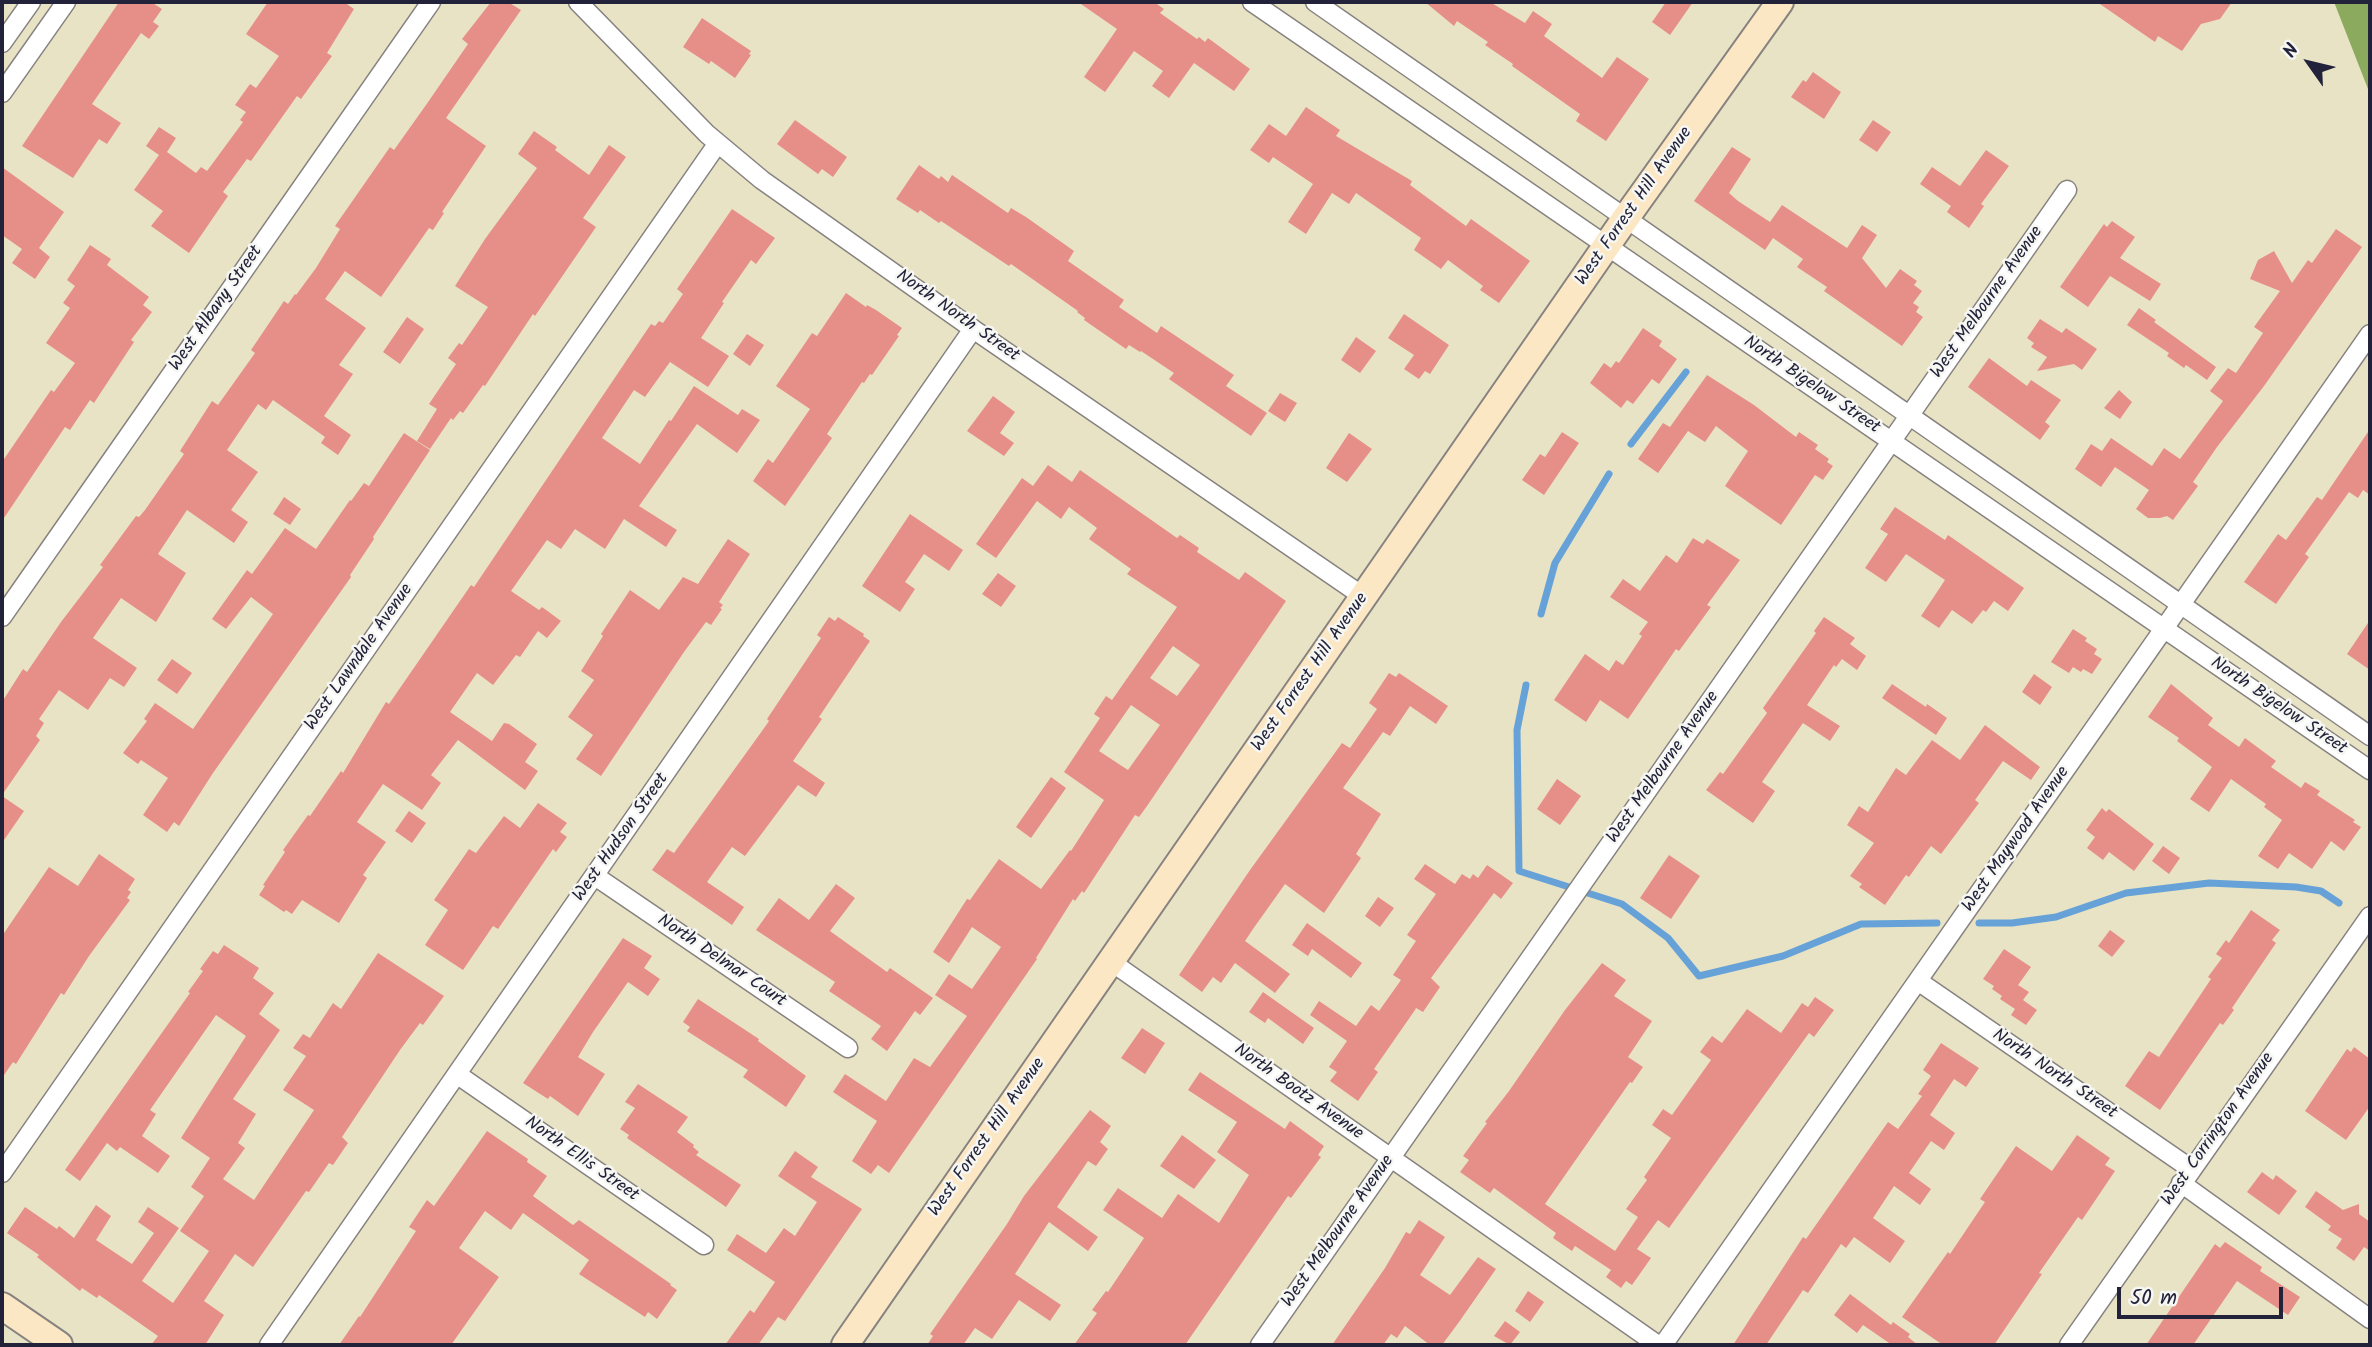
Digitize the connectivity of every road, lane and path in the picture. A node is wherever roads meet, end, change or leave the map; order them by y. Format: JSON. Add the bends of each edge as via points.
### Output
{"nodes":[{"id":1,"x":30,"y":2,"type":"edge"},
{"id":2,"x":65,"y":2,"type":"edge"},
{"id":3,"x":431,"y":2,"type":"edge"},
{"id":4,"x":578,"y":2,"type":"edge"},
{"id":5,"x":1251,"y":2,"type":"edge"},
{"id":6,"x":1315,"y":2,"type":"edge"},
{"id":7,"x":1780,"y":2,"type":"edge"},
{"id":8,"x":2,"y":43,"type":"edge"},
{"id":9,"x":2,"y":93,"type":"edge"},
{"id":10,"x":718,"y":143,"type":"junction"},
{"id":11,"x":2067,"y":190,"type":"dead end"},
{"id":12,"x":1625,"y":219,"type":"junction"},
{"id":13,"x":1606,"y":247,"type":"junction"},
{"id":14,"x":973,"y":329,"type":"junction"},
{"id":15,"x":2370,"y":334,"type":"edge"},
{"id":16,"x":1908,"y":415,"type":"junction"},
{"id":17,"x":1891,"y":440,"type":"junction"},
{"id":18,"x":1364,"y":597,"type":"junction"},
{"id":19,"x":5,"y":604,"type":"edge"},
{"id":20,"x":2181,"y":604,"type":"junction"},
{"id":21,"x":2164,"y":629,"type":"junction"},
{"id":22,"x":2370,"y":736,"type":"edge"},
{"id":23,"x":2370,"y":770,"type":"edge"},
{"id":24,"x":595,"y":876,"type":"junction"},
{"id":25,"x":2370,"y":916,"type":"edge"},
{"id":26,"x":1110,"y":961,"type":"junction"},
{"id":27,"x":1918,"y":981,"type":"junction"},
{"id":28,"x":848,"y":1048,"type":"dead end"},
{"id":29,"x":458,"y":1075,"type":"junction"},
{"id":30,"x":1391,"y":1158,"type":"junction"},
{"id":31,"x":2,"y":1174,"type":"edge"},
{"id":32,"x":2186,"y":1176,"type":"junction"},
{"id":33,"x":704,"y":1245,"type":"dead end"},
{"id":34,"x":2,"y":1306,"type":"edge"},
{"id":35,"x":2370,"y":1319,"type":"edge"},
{"id":36,"x":850,"y":1343,"type":"edge"},
{"id":37,"x":59,"y":1345,"type":"edge"},
{"id":38,"x":269,"y":1345,"type":"edge"},
{"id":39,"x":1260,"y":1345,"type":"edge"},
{"id":40,"x":1660,"y":1345,"type":"edge"},
{"id":41,"x":2069,"y":1345,"type":"edge"}],
"edges":[{"from":1,"to":8,"type":"street"},
{"from":2,"to":9,"type":"street"},
{"from":3,"to":19,"type":"street","name":"West Albany Street"},
{"from":4,"to":10,"type":"street","name":"North North Street"},
{"from":5,"to":13,"type":"street","name":"North Bigelow Street"},
{"from":6,"to":12,"type":"street","name":"North Bigelow Street"},
{"from":7,"to":12,"type":"main road","name":"West Forrest Hill Avenue"},
{"from":10,"to":14,"type":"street","name":"North North Street","via":[[771,187]]},
{"from":10,"to":31,"type":"street","name":"West Lawndale Avenue"},
{"from":11,"to":16,"type":"street","name":"West Melbourne Avenue"},
{"from":12,"to":13,"type":"main road","name":"West Forrest Hill Avenue"},
{"from":12,"to":16,"type":"street","name":"North Bigelow Street"},
{"from":13,"to":17,"type":"street","name":"North Bigelow Street"},
{"from":13,"to":18,"type":"main road","name":"West Forrest Hill Avenue"},
{"from":14,"to":18,"type":"street","name":"North North Street"},
{"from":14,"to":24,"type":"street","name":"West Hudson Street"},
{"from":15,"to":20,"type":"street","name":"West Maywood Avenue"},
{"from":16,"to":17,"type":"street","name":"West Melbourne Avenue"},
{"from":16,"to":20,"type":"street","name":"North Bigelow Street"},
{"from":17,"to":21,"type":"street","name":"North Bigelow Street"},
{"from":17,"to":30,"type":"street","name":"West Melbourne Avenue"},
{"from":18,"to":26,"type":"main road","name":"West Forrest Hill Avenue"},
{"from":20,"to":21,"type":"street","name":"West Maywood Avenue"},
{"from":20,"to":22,"type":"street","name":"North Bigelow Street"},
{"from":21,"to":23,"type":"street","name":"North Bigelow Street"},
{"from":21,"to":27,"type":"street","name":"West Maywood Avenue"},
{"from":24,"to":28,"type":"street","name":"North Delmar Court"},
{"from":24,"to":29,"type":"street","name":"West Hudson Street"},
{"from":25,"to":32,"type":"street","name":"West Corrington Avenue"},
{"from":26,"to":30,"type":"street","name":"North Bootz Avenue"},
{"from":26,"to":36,"type":"main road","name":"West Forrest Hill Avenue"},
{"from":27,"to":32,"type":"street","name":"North North Street"},
{"from":27,"to":40,"type":"street","name":"West Maywood Avenue"},
{"from":29,"to":33,"type":"street","name":"North Ellis Street"},
{"from":29,"to":38,"type":"street","name":"West Hudson Street"},
{"from":30,"to":39,"type":"street","name":"West Melbourne Avenue"},
{"from":30,"to":40,"type":"street","name":"North Bootz Avenue"},
{"from":32,"to":35,"type":"street","name":"North North Street"},
{"from":32,"to":41,"type":"street","name":"West Corrington Avenue"},
{"from":34,"to":37,"type":"main road"}]}
